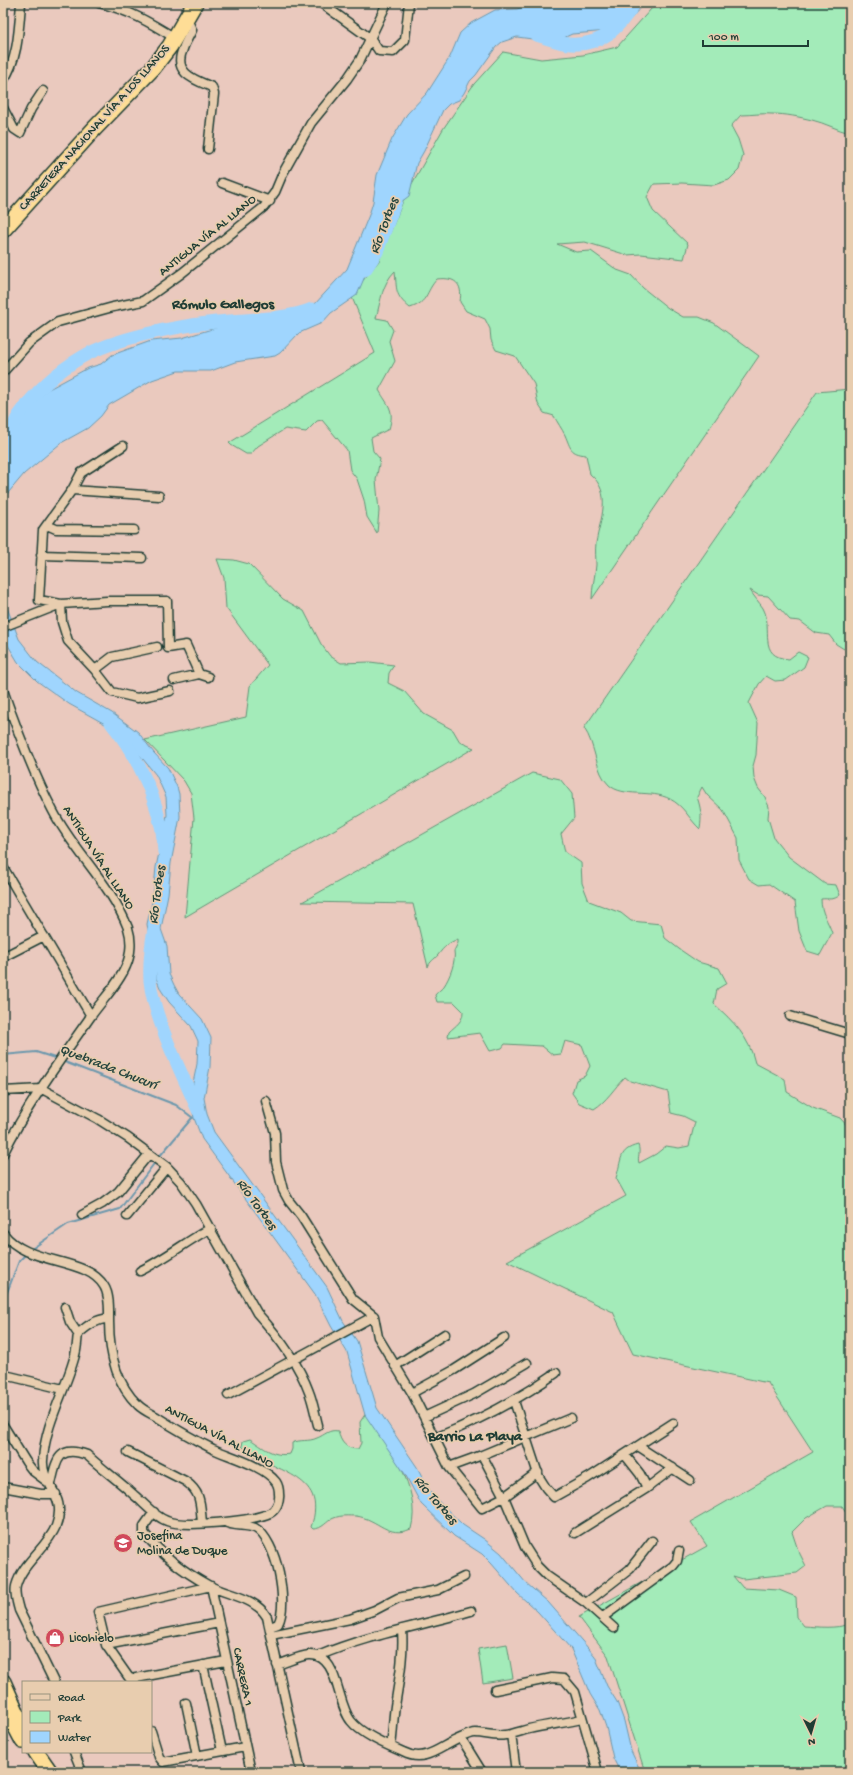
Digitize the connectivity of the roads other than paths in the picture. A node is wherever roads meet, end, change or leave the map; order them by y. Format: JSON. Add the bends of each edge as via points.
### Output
{"nodes":[{"id":1,"x":21,"y":3,"type":"edge"},
{"id":2,"x":99,"y":3,"type":"edge"},
{"id":3,"x":195,"y":3,"type":"edge"},
{"id":4,"x":321,"y":3,"type":"edge"},
{"id":5,"x":388,"y":3,"type":"edge"},
{"id":6,"x":409,"y":3,"type":"edge"},
{"id":7,"x":187,"y":19,"type":"junction"},
{"id":8,"x":175,"y":38,"type":"junction"},
{"id":9,"x":371,"y":39,"type":"junction"},
{"id":10,"x":3,"y":81,"type":"edge"},
{"id":11,"x":43,"y":91,"type":"dead end"},
{"id":12,"x":3,"y":108,"type":"edge"},
{"id":13,"x":208,"y":149,"type":"dead end"},
{"id":14,"x":222,"y":184,"type":"dead end"},
{"id":15,"x":270,"y":201,"type":"junction"},
{"id":16,"x":3,"y":230,"type":"edge"},
{"id":17,"x":3,"y":372,"type":"edge"},
{"id":18,"x":123,"y":446,"type":"dead end"},
{"id":19,"x":72,"y":490,"type":"junction"},
{"id":20,"x":159,"y":496,"type":"dead end"},
{"id":21,"x":46,"y":525,"type":"junction"},
{"id":22,"x":134,"y":530,"type":"dead end"},
{"id":23,"x":41,"y":555,"type":"junction"},
{"id":24,"x":142,"y":558,"type":"dead end"},
{"id":25,"x":61,"y":604,"type":"junction"},
{"id":26,"x":3,"y":626,"type":"edge"},
{"id":27,"x":157,"y":648,"type":"dead end"},
{"id":28,"x":95,"y":670,"type":"junction"},
{"id":29,"x":199,"y":674,"type":"junction"},
{"id":30,"x":208,"y":677,"type":"dead end"},
{"id":31,"x":174,"y":680,"type":"dead end"},
{"id":32,"x":3,"y":690,"type":"edge"},
{"id":33,"x":170,"y":691,"type":"dead end"},
{"id":34,"x":3,"y":867,"type":"edge"},
{"id":35,"x":44,"y":936,"type":"junction"},
{"id":36,"x":3,"y":958,"type":"edge"},
{"id":37,"x":91,"y":1016,"type":"junction"},
{"id":38,"x":790,"y":1016,"type":"dead end"},
{"id":39,"x":850,"y":1034,"type":"edge"},
{"id":40,"x":42,"y":1089,"type":"junction"},
{"id":41,"x":3,"y":1090,"type":"edge"},
{"id":42,"x":266,"y":1101,"type":"dead end"},
{"id":43,"x":3,"y":1154,"type":"edge"},
{"id":44,"x":149,"y":1154,"type":"junction"},
{"id":45,"x":167,"y":1167,"type":"junction"},
{"id":46,"x":82,"y":1214,"type":"dead end"},
{"id":47,"x":127,"y":1216,"type":"dead end"},
{"id":48,"x":210,"y":1228,"type":"junction"},
{"id":49,"x":3,"y":1233,"type":"edge"},
{"id":50,"x":140,"y":1270,"type":"dead end"},
{"id":51,"x":65,"y":1307,"type":"dead end"},
{"id":52,"x":374,"y":1316,"type":"junction"},
{"id":53,"x":109,"y":1318,"type":"junction"},
{"id":54,"x":78,"y":1334,"type":"junction"},
{"id":55,"x":445,"y":1334,"type":"dead end"},
{"id":56,"x":504,"y":1338,"type":"dead end"},
{"id":57,"x":293,"y":1359,"type":"junction"},
{"id":58,"x":527,"y":1363,"type":"dead end"},
{"id":59,"x":395,"y":1366,"type":"junction"},
{"id":60,"x":556,"y":1374,"type":"dead end"},
{"id":61,"x":5,"y":1375,"type":"dead end"},
{"id":62,"x":63,"y":1389,"type":"junction"},
{"id":63,"x":412,"y":1393,"type":"junction"},
{"id":64,"x":228,"y":1395,"type":"dead end"},
{"id":65,"x":514,"y":1401,"type":"junction"},
{"id":66,"x":424,"y":1417,"type":"junction"},
{"id":67,"x":571,"y":1418,"type":"dead end"},
{"id":68,"x":673,"y":1423,"type":"dead end"},
{"id":69,"x":3,"y":1425,"type":"edge"},
{"id":70,"x":318,"y":1425,"type":"dead end"},
{"id":71,"x":527,"y":1437,"type":"junction"},
{"id":72,"x":434,"y":1438,"type":"junction"},
{"id":73,"x":638,"y":1446,"type":"junction"},
{"id":74,"x":128,"y":1452,"type":"dead end"},
{"id":75,"x":482,"y":1455,"type":"junction"},
{"id":76,"x":624,"y":1455,"type":"junction"},
{"id":77,"x":449,"y":1467,"type":"junction"},
{"id":78,"x":673,"y":1468,"type":"junction"},
{"id":79,"x":538,"y":1472,"type":"junction"},
{"id":80,"x":690,"y":1480,"type":"dead end"},
{"id":81,"x":51,"y":1484,"type":"junction"},
{"id":82,"x":3,"y":1487,"type":"edge"},
{"id":83,"x":647,"y":1488,"type":"junction"},
{"id":84,"x":56,"y":1494,"type":"junction"},
{"id":85,"x":504,"y":1497,"type":"junction"},
{"id":86,"x":154,"y":1512,"type":"junction"},
{"id":87,"x":224,"y":1522,"type":"junction"},
{"id":88,"x":202,"y":1523,"type":"junction"},
{"id":89,"x":575,"y":1533,"type":"dead end"},
{"id":90,"x":652,"y":1540,"type":"dead end"},
{"id":91,"x":679,"y":1551,"type":"dead end"},
{"id":92,"x":464,"y":1577,"type":"dead end"},
{"id":93,"x":211,"y":1586,"type":"junction"},
{"id":94,"x":586,"y":1603,"type":"junction"},
{"id":95,"x":471,"y":1611,"type":"dead end"},
{"id":96,"x":603,"y":1617,"type":"junction"},
{"id":97,"x":218,"y":1623,"type":"junction"},
{"id":98,"x":614,"y":1628,"type":"dead end"},
{"id":99,"x":402,"y":1629,"type":"junction"},
{"id":100,"x":271,"y":1631,"type":"junction"},
{"id":101,"x":106,"y":1645,"type":"junction"},
{"id":102,"x":318,"y":1656,"type":"junction"},
{"id":103,"x":226,"y":1660,"type":"junction"},
{"id":104,"x":203,"y":1665,"type":"junction"},
{"id":105,"x":277,"y":1665,"type":"junction"},
{"id":106,"x":132,"y":1680,"type":"edge"},
{"id":107,"x":54,"y":1681,"type":"edge"},
{"id":108,"x":3,"y":1682,"type":"edge"},
{"id":109,"x":495,"y":1690,"type":"dead end"},
{"id":110,"x":3,"y":1699,"type":"edge"},
{"id":111,"x":186,"y":1703,"type":"dead end"},
{"id":112,"x":582,"y":1719,"type":"junction"},
{"id":113,"x":22,"y":1725,"type":"edge"},
{"id":114,"x":152,"y":1734,"type":"edge"},
{"id":115,"x":511,"y":1734,"type":"junction"},
{"id":116,"x":461,"y":1738,"type":"junction"},
{"id":117,"x":22,"y":1739,"type":"edge"},
{"id":118,"x":392,"y":1746,"type":"junction"},
{"id":119,"x":245,"y":1747,"type":"junction"},
{"id":120,"x":222,"y":1752,"type":"junction"},
{"id":121,"x":30,"y":1753,"type":"edge"},
{"id":122,"x":37,"y":1753,"type":"edge"},
{"id":123,"x":74,"y":1753,"type":"edge"},
{"id":124,"x":197,"y":1756,"type":"junction"},
{"id":125,"x":42,"y":1772,"type":"edge"},
{"id":126,"x":50,"y":1772,"type":"edge"},
{"id":127,"x":82,"y":1772,"type":"edge"},
{"id":128,"x":250,"y":1772,"type":"edge"},
{"id":129,"x":301,"y":1772,"type":"edge"},
{"id":130,"x":482,"y":1772,"type":"edge"},
{"id":131,"x":516,"y":1772,"type":"edge"},
{"id":132,"x":598,"y":1772,"type":"edge"}],
"edges":[{"from":1,"to":10,"type":"street","via":[[11,70]]},
{"from":2,"to":8,"type":"street","via":[[117,7],[147,20]]},
{"from":3,"to":7,"type":"highway","name":"CARRETERA NACIONAL VÍA A LOS LLANOS"},
{"from":4,"to":9,"type":"street"},
{"from":5,"to":9,"type":"street","name":"ANTIGUA VÍA AL LLANO"},
{"from":6,"to":9,"type":"street","via":[[405,40],[393,52],[379,51]]},
{"from":7,"to":8,"type":"highway","name":"CARRETERA NACIONAL VÍA A LOS LLANOS"},
{"from":7,"to":13,"type":"street","via":[[192,30],[183,48],[181,65],[185,74],[212,87],[214,94]]},
{"from":8,"to":16,"type":"highway","name":"CARRETERA NACIONAL VÍA A LOS LLANOS","via":[[153,68]]},
{"from":9,"to":15,"type":"street","name":"ANTIGUA VÍA AL LLANO","via":[[347,80],[311,123]]},
{"from":11,"to":12,"type":"street","via":[[20,133],[14,129]]},
{"from":14,"to":15,"type":"street"},
{"from":15,"to":17,"type":"street","name":"ANTIGUA VÍA AL LLANO","via":[[182,274],[143,301],[58,322],[29,343]]},
{"from":18,"to":19,"type":"street","via":[[81,473]]},
{"from":19,"to":20,"type":"street"},
{"from":19,"to":21,"type":"street"},
{"from":21,"to":22,"type":"street","via":[[56,529]]},
{"from":21,"to":23,"type":"street","via":[[43,530]]},
{"from":23,"to":24,"type":"street"},
{"from":23,"to":25,"type":"street","via":[[39,600]]},
{"from":25,"to":26,"type":"street"},
{"from":25,"to":28,"type":"street","via":[[62,622],[68,641]]},
{"from":25,"to":29,"type":"street","via":[[166,601],[168,648],[186,645]]},
{"from":27,"to":28,"type":"street","via":[[112,657]]},
{"from":28,"to":33,"type":"street","via":[[112,692],[137,698]]},
{"from":29,"to":30,"type":"street"},
{"from":29,"to":31,"type":"street"},
{"from":32,"to":37,"type":"street","name":"ANTIGUA VÍA AL LLANO","via":[[53,811],[77,850],[107,889],[129,930],[130,950],[126,966],[111,992]]},
{"from":34,"to":35,"type":"street"},
{"from":35,"to":36,"type":"street"},
{"from":35,"to":37,"type":"street"},
{"from":37,"to":40,"type":"street","name":"ANTIGUA VÍA AL LLANO"},
{"from":38,"to":39,"type":"street"},
{"from":40,"to":41,"type":"street"},
{"from":40,"to":43,"type":"street","name":"ANTIGUA VÍA AL LLANO"},
{"from":40,"to":44,"type":"street","via":[[98,1119]]},
{"from":42,"to":52,"type":"street","via":[[275,1133],[276,1162],[283,1190],[352,1298]]},
{"from":44,"to":45,"type":"street"},
{"from":44,"to":46,"type":"street","via":[[118,1192]]},
{"from":45,"to":47,"type":"street"},
{"from":45,"to":48,"type":"street","via":[[181,1182]]},
{"from":48,"to":50,"type":"street"},
{"from":48,"to":57,"type":"street","via":[[257,1313]]},
{"from":49,"to":53,"type":"street","name":"ANTIGUA VÍA AL LLANO","via":[[23,1250],[94,1275],[105,1287]]},
{"from":51,"to":54,"type":"street","via":[[70,1322]]},
{"from":52,"to":57,"type":"street"},
{"from":52,"to":59,"type":"street","via":[[378,1337]]},
{"from":53,"to":54,"type":"street","via":[[87,1325]]},
{"from":53,"to":87,"type":"street","name":"ANTIGUA VÍA AL LLANO","via":[[114,1367],[122,1384],[138,1406],[213,1448],[257,1468],[276,1482],[280,1496],[271,1513]]},
{"from":54,"to":62,"type":"street","via":[[75,1355]]},
{"from":55,"to":59,"type":"street"},
{"from":56,"to":63,"type":"street"},
{"from":57,"to":64,"type":"street"},
{"from":57,"to":70,"type":"street","via":[[310,1393]]},
{"from":58,"to":66,"type":"street","via":[[474,1394]]},
{"from":59,"to":63,"type":"street"},
{"from":60,"to":65,"type":"street"},
{"from":61,"to":62,"type":"street"},
{"from":62,"to":81,"type":"street","via":[[47,1437],[43,1460],[44,1472]]},
{"from":63,"to":66,"type":"street"},
{"from":65,"to":71,"type":"street"},
{"from":65,"to":72,"type":"street","via":[[468,1425]]},
{"from":66,"to":72,"type":"street"},
{"from":67,"to":71,"type":"street"},
{"from":68,"to":73,"type":"street"},
{"from":69,"to":81,"type":"street","via":[[29,1467]]},
{"from":71,"to":75,"type":"street"},
{"from":71,"to":79,"type":"street"},
{"from":72,"to":77,"type":"street"},
{"from":73,"to":76,"type":"street"},
{"from":73,"to":78,"type":"street"},
{"from":74,"to":88,"type":"street","via":[[185,1481],[193,1488],[200,1497]]},
{"from":75,"to":77,"type":"street"},
{"from":75,"to":85,"type":"street"},
{"from":76,"to":79,"type":"street","via":[[554,1497]]},
{"from":76,"to":83,"type":"street","via":[[640,1474]]},
{"from":77,"to":85,"type":"street","via":[[482,1508]]},
{"from":78,"to":80,"type":"street"},
{"from":78,"to":83,"type":"street"},
{"from":79,"to":85,"type":"street"},
{"from":81,"to":84,"type":"street"},
{"from":81,"to":86,"type":"street","name":"ANTIGUA VÍA AL LLANO","via":[[58,1459],[65,1453],[76,1451],[87,1455]]},
{"from":82,"to":84,"type":"street"},
{"from":83,"to":89,"type":"street"},
{"from":84,"to":107,"type":"street","via":[[60,1514],[56,1527],[22,1574],[16,1586],[15,1598],[28,1632]]},
{"from":85,"to":94,"type":"street","via":[[525,1547],[537,1566]]},
{"from":86,"to":88,"type":"street","name":"ANTIGUA VÍA AL LLANO","via":[[167,1522]]},
{"from":86,"to":93,"type":"street","via":[[144,1526],[144,1533],[193,1577]]},
{"from":87,"to":88,"type":"street","name":"ANTIGUA VÍA AL LLANO"},
{"from":87,"to":100,"type":"street","via":[[255,1528],[275,1557],[280,1578],[282,1614],[278,1624]]},
{"from":90,"to":94,"type":"street","via":[[630,1569]]},
{"from":91,"to":96,"type":"street","via":[[673,1566]]},
{"from":92,"to":100,"type":"street","via":[[438,1590],[398,1598],[350,1619]]},
{"from":93,"to":97,"type":"street","name":"CARRERA 1"},
{"from":93,"to":100,"type":"street","via":[[259,1606],[267,1617]]},
{"from":93,"to":101,"type":"street","via":[[98,1612]]},
{"from":94,"to":96,"type":"street"},
{"from":95,"to":99,"type":"street"},
{"from":96,"to":98,"type":"street"},
{"from":97,"to":101,"type":"street"},
{"from":97,"to":103,"type":"street","name":"CARRERA 1"},
{"from":99,"to":102,"type":"street","via":[[356,1641]]},
{"from":99,"to":118,"type":"street","via":[[402,1659]]},
{"from":100,"to":105,"type":"street"},
{"from":101,"to":106,"type":"street"},
{"from":102,"to":105,"type":"street","via":[[308,1655]]},
{"from":102,"to":118,"type":"street","via":[[326,1660],[331,1668],[344,1710],[350,1720],[357,1728]]},
{"from":103,"to":104,"type":"street"},
{"from":103,"to":119,"type":"street","name":"CARRERA 1"},
{"from":104,"to":106,"type":"street"},
{"from":104,"to":120,"type":"street"},
{"from":105,"to":129,"type":"street"},
{"from":108,"to":113,"type":"highway"},
{"from":109,"to":112,"type":"street","via":[[552,1678],[564,1679],[575,1692]]},
{"from":110,"to":117,"type":"highway"},
{"from":111,"to":124,"type":"street"},
{"from":112,"to":115,"type":"street"},
{"from":112,"to":132,"type":"street"},
{"from":114,"to":124,"type":"street","via":[[163,1762]]},
{"from":115,"to":116,"type":"street","via":[[489,1736],[475,1733]]},
{"from":115,"to":131,"type":"street"},
{"from":116,"to":118,"type":"street","via":[[428,1755],[418,1757]]},
{"from":116,"to":130,"type":"street"},
{"from":119,"to":120,"type":"street"},
{"from":119,"to":128,"type":"street","name":"CARRERA 1"},
{"from":120,"to":124,"type":"street"},
{"from":121,"to":125,"type":"highway"},
{"from":122,"to":126,"type":"highway"},
{"from":123,"to":127,"type":"street"}]}
